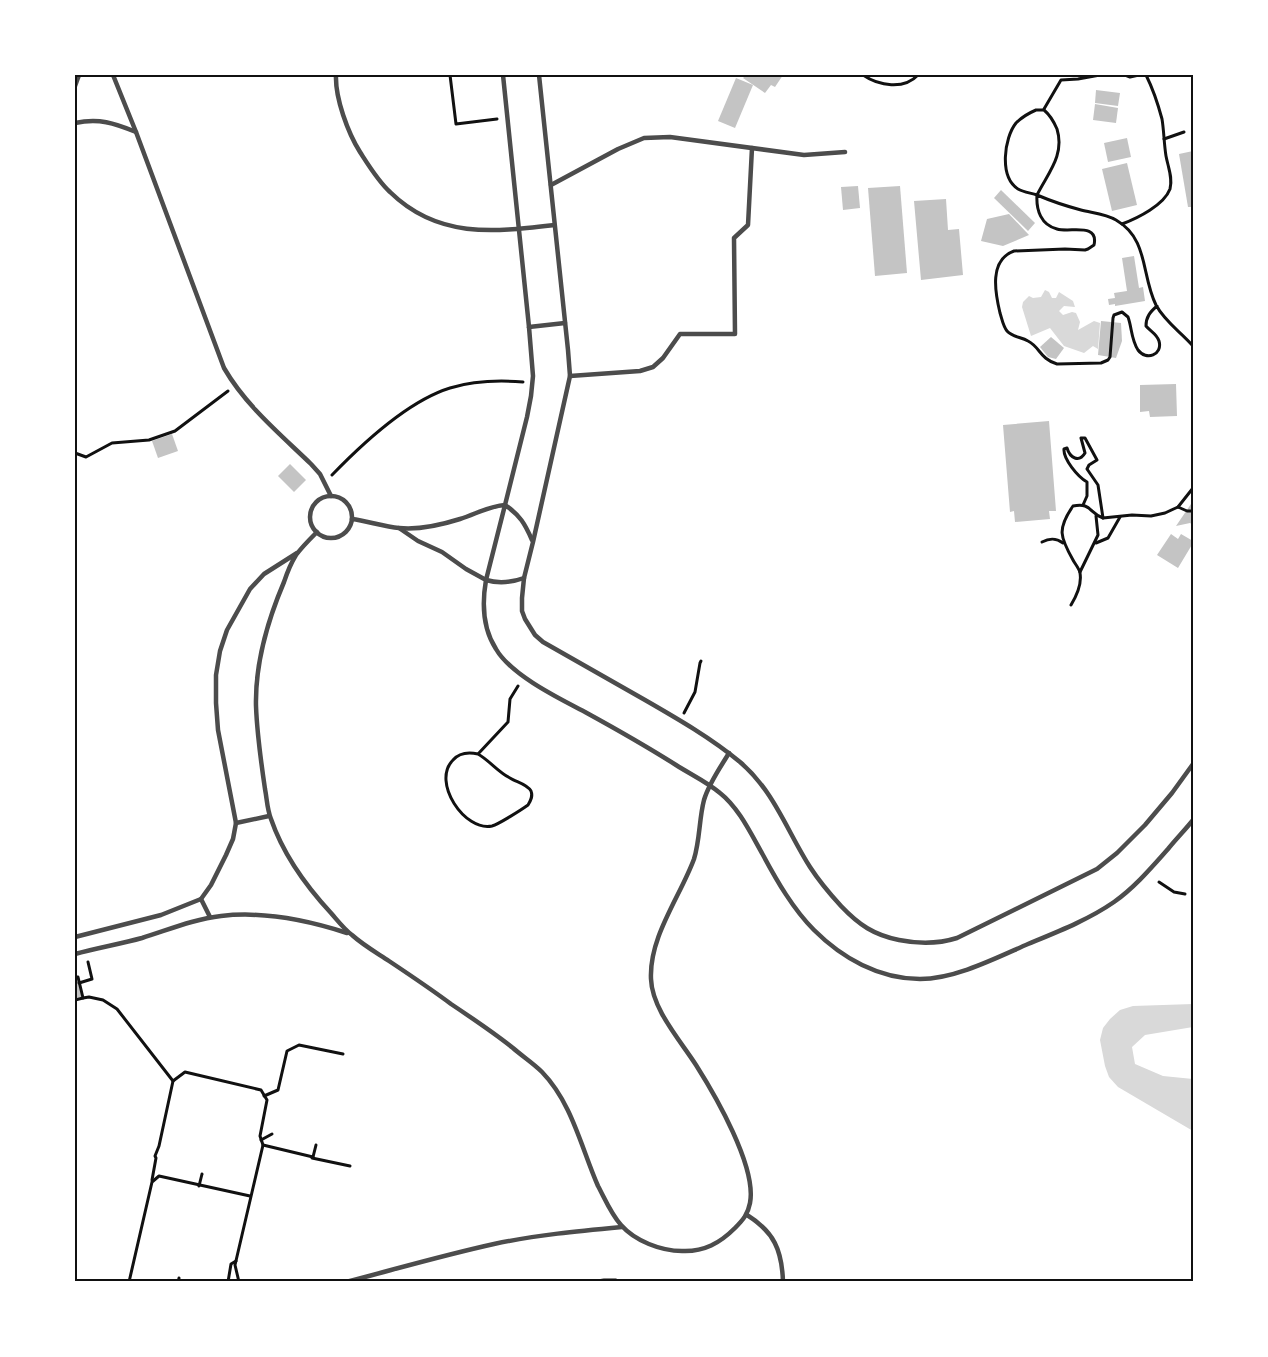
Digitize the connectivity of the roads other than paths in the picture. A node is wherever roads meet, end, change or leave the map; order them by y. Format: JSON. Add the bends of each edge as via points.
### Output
{"nodes":[{"id":1,"x":79,"y":75,"type":"edge"},
{"id":2,"x":113,"y":75,"type":"edge"},
{"id":3,"x":330,"y":75,"type":"edge"},
{"id":4,"x":336,"y":75,"type":"edge"},
{"id":5,"x":503,"y":75,"type":"edge"},
{"id":6,"x":539,"y":75,"type":"edge"},
{"id":7,"x":75,"y":86,"type":"edge"},
{"id":8,"x":335,"y":87,"type":"junction"},
{"id":9,"x":75,"y":123,"type":"edge"},
{"id":10,"x":136,"y":132,"type":"junction"},
{"id":11,"x":752,"y":148,"type":"junction"},
{"id":12,"x":845,"y":152,"type":"dead end"},
{"id":13,"x":550,"y":185,"type":"junction"},
{"id":14,"x":554,"y":225,"type":"junction"},
{"id":15,"x":518,"y":229,"type":"junction"},
{"id":16,"x":565,"y":323,"type":"junction"},
{"id":17,"x":529,"y":327,"type":"junction"},
{"id":18,"x":570,"y":376,"type":"junction"},
{"id":19,"x":331,"y":496,"type":"junction"},
{"id":20,"x":505,"y":505,"type":"junction"},
{"id":21,"x":352,"y":519,"type":"junction"},
{"id":22,"x":399,"y":528,"type":"junction"},
{"id":23,"x":317,"y":532,"type":"junction"},
{"id":24,"x":533,"y":542,"type":"junction"},
{"id":25,"x":297,"y":554,"type":"junction"},
{"id":26,"x":524,"y":578,"type":"junction"},
{"id":27,"x":486,"y":580,"type":"junction"},
{"id":28,"x":729,"y":753,"type":"junction"},
{"id":29,"x":1193,"y":764,"type":"edge"},
{"id":30,"x":710,"y":785,"type":"junction"},
{"id":31,"x":269,"y":816,"type":"junction"},
{"id":32,"x":1193,"y":820,"type":"edge"},
{"id":33,"x":236,"y":823,"type":"junction"},
{"id":34,"x":201,"y":899,"type":"junction"},
{"id":35,"x":210,"y":917,"type":"junction"},
{"id":36,"x":350,"y":934,"type":"junction"},
{"id":37,"x":75,"y":936,"type":"edge"},
{"id":38,"x":75,"y":954,"type":"edge"},
{"id":39,"x":747,"y":1215,"type":"junction"},
{"id":40,"x":622,"y":1227,"type":"junction"},
{"id":41,"x":360,"y":1280,"type":"edge"},
{"id":42,"x":346,"y":1282,"type":"edge"},
{"id":43,"x":783,"y":1282,"type":"edge"}],
"edges":[{"from":1,"to":7,"type":"lane"},
{"from":2,"to":10,"type":"lane"},
{"from":3,"to":8,"type":"lane"},
{"from":4,"to":8,"type":"lane"},
{"from":5,"to":15,"type":"lane"},
{"from":6,"to":13,"type":"lane"},
{"from":8,"to":15,"type":"lane","via":[[355,144],[379,180],[404,203],[431,219],[458,228]]},
{"from":9,"to":10,"type":"lane","via":[[103,121]]},
{"from":10,"to":19,"type":"lane","via":[[224,368],[248,403],[320,474]]},
{"from":11,"to":12,"type":"lane","via":[[804,155]]},
{"from":11,"to":13,"type":"lane","via":[[670,136],[644,138]]},
{"from":11,"to":18,"type":"lane","via":[[748,225],[735,238],[735,334],[680,334],[653,368]]},
{"from":13,"to":14,"type":"lane"},
{"from":14,"to":15,"type":"lane"},
{"from":14,"to":16,"type":"lane"},
{"from":15,"to":17,"type":"lane"},
{"from":16,"to":17,"type":"lane"},
{"from":16,"to":18,"type":"lane"},
{"from":17,"to":20,"type":"lane","via":[[532,383]]},
{"from":18,"to":24,"type":"lane"},
{"from":19,"to":21,"type":"lane","via":[[344,500]]},
{"from":19,"to":23,"type":"lane","via":[[313,507],[310,520]]},
{"from":20,"to":22,"type":"lane","via":[[441,524]]},
{"from":20,"to":24,"type":"lane","via":[[518,514]]},
{"from":20,"to":27,"type":"lane"},
{"from":21,"to":22,"type":"lane"},
{"from":21,"to":23,"type":"lane","via":[[342,536],[322,536]]},
{"from":22,"to":27,"type":"lane"},
{"from":23,"to":25,"type":"lane"},
{"from":24,"to":26,"type":"lane"},
{"from":25,"to":31,"type":"lane","via":[[268,625],[256,684],[259,749]]},
{"from":25,"to":33,"type":"lane","via":[[264,574],[250,589],[226,630],[220,651],[216,675],[218,730]]},
{"from":26,"to":27,"type":"lane","via":[[502,583]]},
{"from":26,"to":28,"type":"lane","via":[[522,611],[529,627],[543,642],[680,720]]},
{"from":27,"to":30,"type":"lane","via":[[485,617],[491,641],[504,659],[560,699]]},
{"from":28,"to":29,"type":"lane","via":[[767,791],[832,897],[870,931],[913,943],[957,938],[1097,869],[1145,825]]},
{"from":28,"to":30,"type":"lane"},
{"from":30,"to":32,"type":"lane","via":[[738,814],[789,898],[813,929],[859,964],[888,975],[920,979],[978,965],[1103,908],[1148,872]]},
{"from":30,"to":39,"type":"lane","via":[[695,855],[656,942],[651,983],[666,1020],[727,1119],[744,1159],[751,1184]]},
{"from":31,"to":33,"type":"lane"},
{"from":31,"to":36,"type":"lane","via":[[301,876]]},
{"from":33,"to":34,"type":"lane","via":[[226,855]]},
{"from":34,"to":35,"type":"lane"},
{"from":34,"to":37,"type":"lane","via":[[161,915]]},
{"from":35,"to":36,"type":"lane","via":[[270,916]]},
{"from":35,"to":38,"type":"lane"},
{"from":36,"to":40,"type":"lane","via":[[540,1069],[565,1103],[607,1206]]},
{"from":39,"to":40,"type":"lane","via":[[711,1247],[693,1251],[650,1244]]},
{"from":39,"to":43,"type":"lane","via":[[772,1236],[781,1258]]},
{"from":40,"to":41,"type":"lane","via":[[496,1244]]},
{"from":41,"to":42,"type":"lane"}]}
